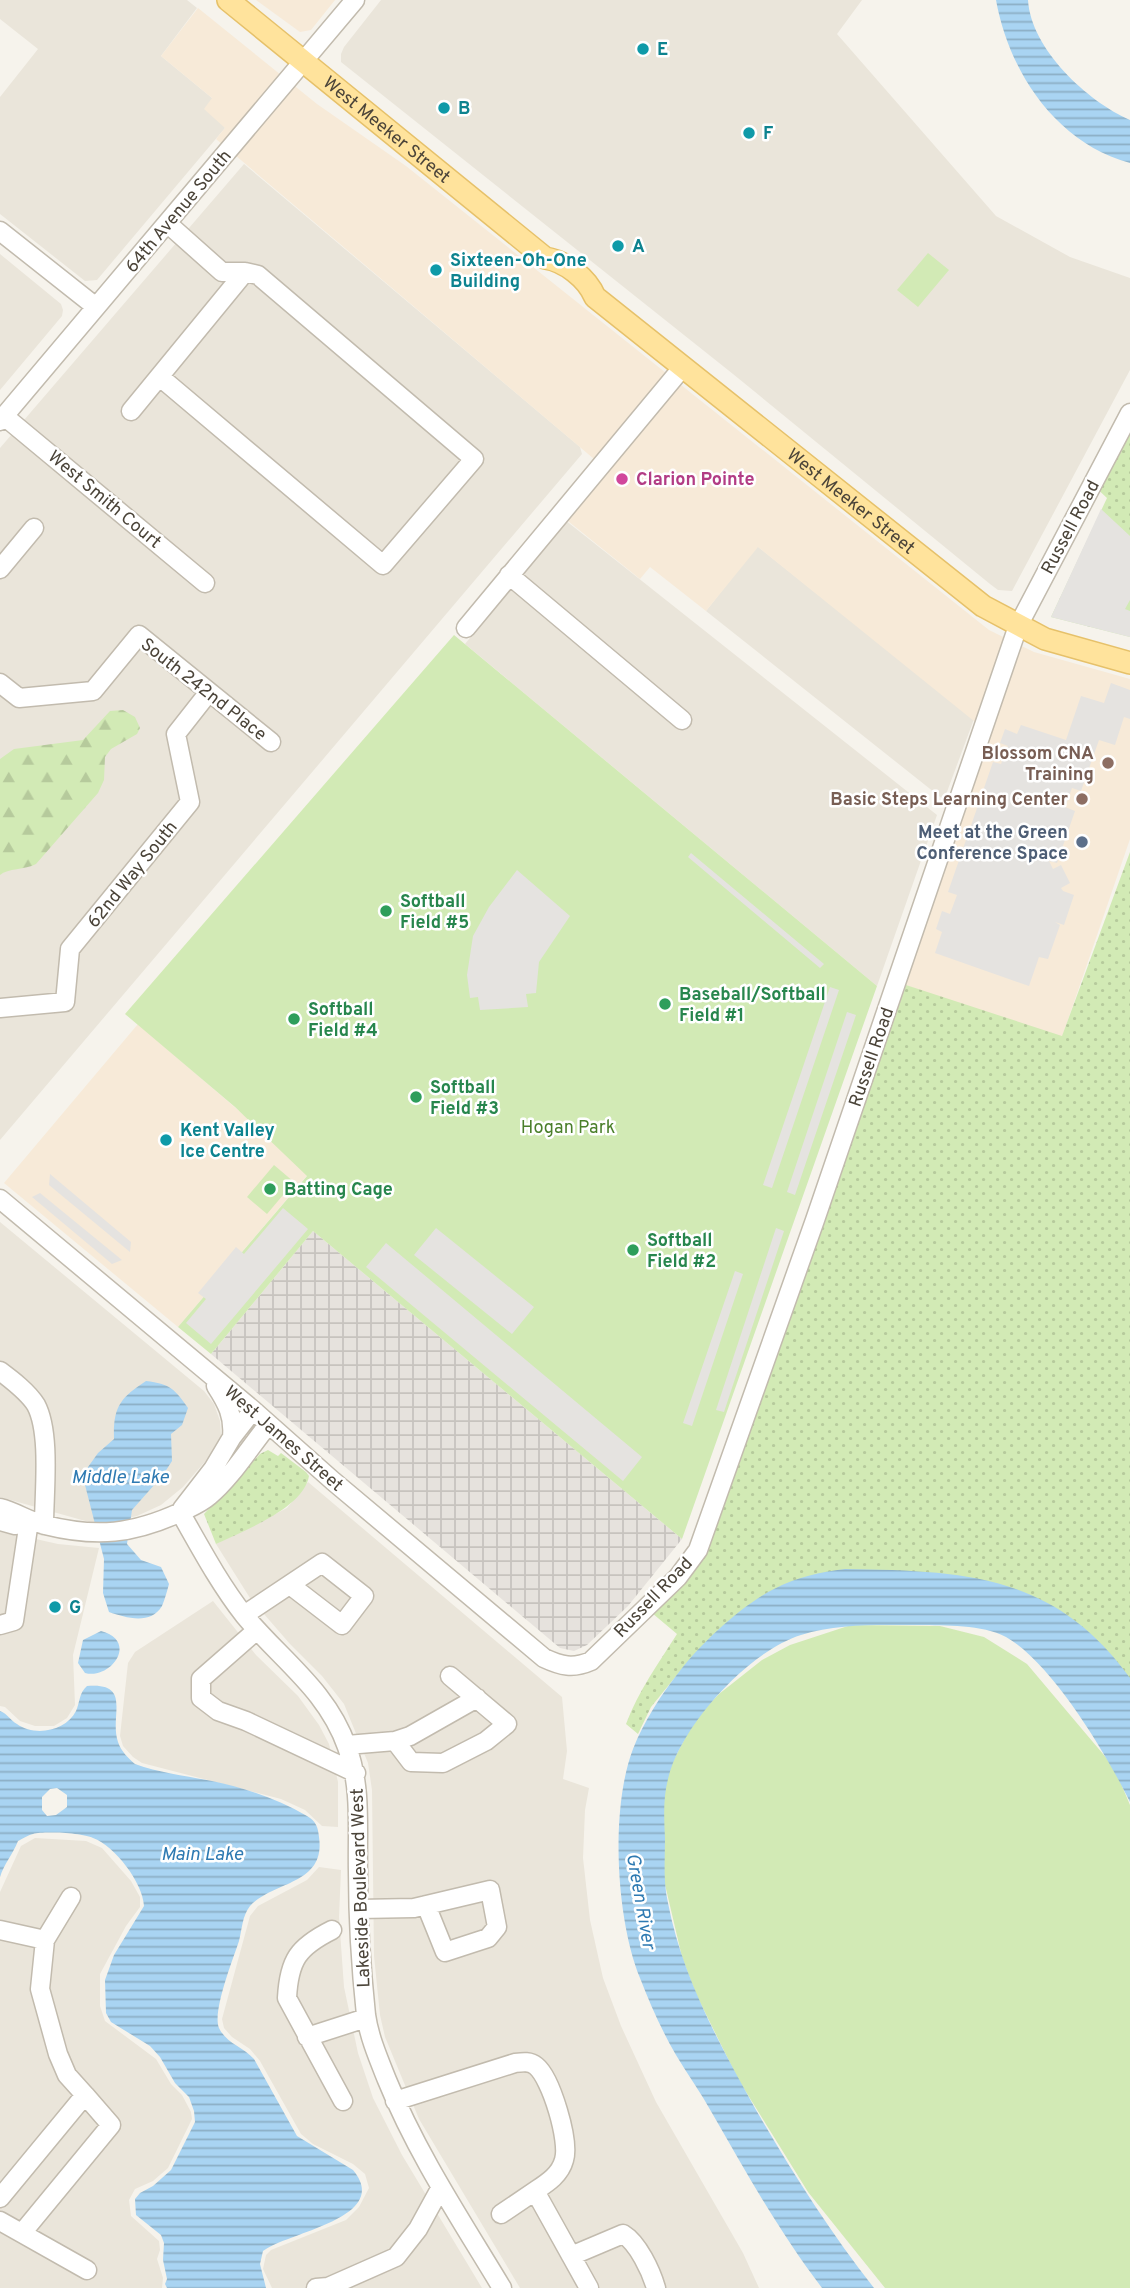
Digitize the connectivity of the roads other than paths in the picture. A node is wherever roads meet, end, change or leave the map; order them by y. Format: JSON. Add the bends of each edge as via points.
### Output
{"nodes":[{"id":1,"x":228,"y":0,"type":"edge"},
{"id":2,"x":355,"y":0,"type":"edge"},
{"id":3,"x":304,"y":62,"type":"junction"},
{"id":4,"x":167,"y":223,"type":"junction"},
{"id":5,"x":0,"y":231,"type":"edge"},
{"id":6,"x":245,"y":272,"type":"junction"},
{"id":7,"x":96,"y":307,"type":"junction"},
{"id":8,"x":682,"y":368,"type":"junction"},
{"id":9,"x":160,"y":377,"type":"junction"},
{"id":10,"x":131,"y":411,"type":"dead end"},
{"id":11,"x":1130,"y":413,"type":"edge"},
{"id":12,"x":2,"y":419,"type":"edge"},
{"id":13,"x":34,"y":528,"type":"dead end"},
{"id":14,"x":0,"y":569,"type":"edge"},
{"id":15,"x":509,"y":575,"type":"junction"},
{"id":16,"x":205,"y":583,"type":"dead end"},
{"id":17,"x":1018,"y":626,"type":"junction"},
{"id":18,"x":466,"y":628,"type":"dead end"},
{"id":19,"x":1130,"y":663,"type":"edge"},
{"id":20,"x":0,"y":683,"type":"edge"},
{"id":21,"x":209,"y":692,"type":"junction"},
{"id":22,"x":682,"y":719,"type":"dead end"},
{"id":23,"x":271,"y":742,"type":"dead end"},
{"id":24,"x":0,"y":1008,"type":"edge"},
{"id":25,"x":0,"y":1199,"type":"edge"},
{"id":26,"x":0,"y":1371,"type":"edge"},
{"id":27,"x":206,"y":1371,"type":"junction"},
{"id":28,"x":253,"y":1410,"type":"junction"},
{"id":29,"x":268,"y":1425,"type":"junction"},
{"id":30,"x":232,"y":1437,"type":"junction"},
{"id":31,"x":0,"y":1508,"type":"edge"},
{"id":32,"x":180,"y":1512,"type":"junction"},
{"id":33,"x":0,"y":1521,"type":"edge"},
{"id":34,"x":36,"y":1523,"type":"junction"},
{"id":35,"x":290,"y":1585,"type":"junction"},
{"id":36,"x":244,"y":1615,"type":"junction"},
{"id":37,"x":7,"y":1623,"type":"edge"},
{"id":38,"x":257,"y":1630,"type":"junction"},
{"id":39,"x":573,"y":1666,"type":"joint"},
{"id":40,"x":450,"y":1676,"type":"dead end"},
{"id":41,"x":477,"y":1698,"type":"junction"},
{"id":42,"x":395,"y":1741,"type":"junction"},
{"id":43,"x":346,"y":1745,"type":"junction"},
{"id":44,"x":356,"y":1773,"type":"junction"},
{"id":45,"x":71,"y":1897,"type":"dead end"},
{"id":46,"x":426,"y":1905,"type":"junction"},
{"id":47,"x":359,"y":1909,"type":"junction"},
{"id":48,"x":0,"y":1930,"type":"edge"},
{"id":49,"x":332,"y":1930,"type":"dead end"},
{"id":50,"x":45,"y":1940,"type":"junction"},
{"id":51,"x":366,"y":2018,"type":"junction"},
{"id":52,"x":307,"y":2037,"type":"junction"},
{"id":53,"x":85,"y":2095,"type":"junction"},
{"id":54,"x":343,"y":2101,"type":"dead end"},
{"id":55,"x":395,"y":2101,"type":"junction"},
{"id":56,"x":441,"y":2188,"type":"junction"},
{"id":57,"x":535,"y":2192,"type":"junction"},
{"id":58,"x":0,"y":2198,"type":"edge"},
{"id":59,"x":502,"y":2214,"type":"dead end"},
{"id":60,"x":0,"y":2221,"type":"edge"},
{"id":61,"x":22,"y":2233,"type":"junction"},
{"id":62,"x":571,"y":2256,"type":"junction"},
{"id":63,"x":87,"y":2270,"type":"dead end"},
{"id":64,"x":324,"y":2288,"type":"edge"},
{"id":65,"x":502,"y":2288,"type":"edge"},
{"id":66,"x":589,"y":2288,"type":"edge"},
{"id":67,"x":656,"y":2288,"type":"edge"}],
"edges":[{"from":1,"to":3,"type":"main road","name":"West Meeker Street"},
{"from":2,"to":3,"type":"street","name":"64th Avenue South"},
{"from":3,"to":4,"type":"street","name":"64th Avenue South"},
{"from":3,"to":8,"type":"main road","name":"West Meeker Street","via":[[545,258],[558,260],[590,285],[594,297]]},
{"from":4,"to":6,"type":"street","via":[[222,272]]},
{"from":4,"to":7,"type":"street","name":"64th Avenue South"},
{"from":5,"to":7,"type":"street"},
{"from":6,"to":9,"type":"street"},
{"from":6,"to":9,"type":"street","via":[[258,275],[474,459],[383,565]]},
{"from":7,"to":12,"type":"street","name":"64th Avenue South"},
{"from":8,"to":15,"type":"street"},
{"from":8,"to":17,"type":"main road","name":"West Meeker Street","via":[[974,599]]},
{"from":9,"to":10,"type":"street"},
{"from":11,"to":17,"type":"street","name":"Russell Road"},
{"from":12,"to":16,"type":"street","name":"West Smith Court"},
{"from":13,"to":14,"type":"street"},
{"from":15,"to":18,"type":"street"},
{"from":15,"to":22,"type":"street"},
{"from":17,"to":19,"type":"main road","name":"West Meeker Street","via":[[1045,639]]},
{"from":17,"to":39,"type":"street","name":"Russell Road","via":[[698,1550],[678,1577],[591,1661]]},
{"from":20,"to":21,"type":"street","name":"South 242nd Place","via":[[19,698],[93,691],[139,635]]},
{"from":21,"to":23,"type":"street","name":"South 242nd Place"},
{"from":21,"to":24,"type":"street","name":"62nd Way South","via":[[176,734],[191,802],[70,949],[65,1002]]},
{"from":25,"to":27,"type":"street","name":"West James Street"},
{"from":26,"to":34,"type":"street","via":[[35,1403],[41,1416],[45,1434]]},
{"from":27,"to":28,"type":"street","name":"West James Street"},
{"from":27,"to":30,"type":"street","via":[[230,1411]]},
{"from":28,"to":29,"type":"street","name":"West James Street"},
{"from":28,"to":30,"type":"street"},
{"from":29,"to":32,"type":"street","via":[[210,1495]]},
{"from":29,"to":39,"type":"street","name":"West James Street","via":[[544,1658]]},
{"from":30,"to":32,"type":"street"},
{"from":31,"to":34,"type":"street"},
{"from":32,"to":34,"type":"street","via":[[114,1533],[94,1534]]},
{"from":32,"to":36,"type":"street","name":"Lakeside Boulevard West"},
{"from":33,"to":34,"type":"street"},
{"from":34,"to":37,"type":"street"},
{"from":35,"to":35,"type":"street","via":[[323,1563],[364,1596],[342,1625]]},
{"from":35,"to":36,"type":"street"},
{"from":36,"to":38,"type":"street","name":"Lakeside Boulevard West"},
{"from":38,"to":43,"type":"street","name":"Lakeside Boulevard West","via":[[334,1714]]},
{"from":38,"to":44,"type":"street","via":[[201,1679],[201,1698],[218,1711]]},
{"from":40,"to":41,"type":"street"},
{"from":41,"to":42,"type":"street"},
{"from":41,"to":42,"type":"street","via":[[507,1724],[486,1741],[443,1763],[428,1763],[411,1762]]},
{"from":42,"to":43,"type":"street"},
{"from":43,"to":44,"type":"street","name":"Lakeside Boulevard West"},
{"from":44,"to":47,"type":"street","name":"Lakeside Boulevard West"},
{"from":45,"to":50,"type":"street"},
{"from":46,"to":46,"type":"street","via":[[490,1890],[497,1927],[488,1938],[445,1952]]},
{"from":46,"to":47,"type":"street"},
{"from":47,"to":51,"type":"street","name":"Lakeside Boulevard West"},
{"from":48,"to":50,"type":"street"},
{"from":49,"to":52,"type":"street","via":[[300,1950],[288,1980],[287,1998]]},
{"from":50,"to":53,"type":"street","via":[[40,1989],[48,2022],[67,2075]]},
{"from":51,"to":52,"type":"street"},
{"from":51,"to":55,"type":"street","name":"Lakeside Boulevard West"},
{"from":52,"to":54,"type":"street"},
{"from":53,"to":58,"type":"street"},
{"from":53,"to":61,"type":"street","via":[[111,2125]]},
{"from":55,"to":56,"type":"street","name":"Lakeside Boulevard West"},
{"from":55,"to":57,"type":"street","via":[[515,2063],[530,2063],[544,2078],[566,2149],[556,2176]]},
{"from":56,"to":64,"type":"street","via":[[396,2257]]},
{"from":56,"to":65,"type":"street","name":"Lakeside Boulevard West"},
{"from":57,"to":59,"type":"street"},
{"from":57,"to":62,"type":"street"},
{"from":60,"to":61,"type":"street"},
{"from":61,"to":63,"type":"street"},
{"from":62,"to":66,"type":"street"},
{"from":62,"to":67,"type":"street","via":[[623,2234],[640,2255]]}]}
